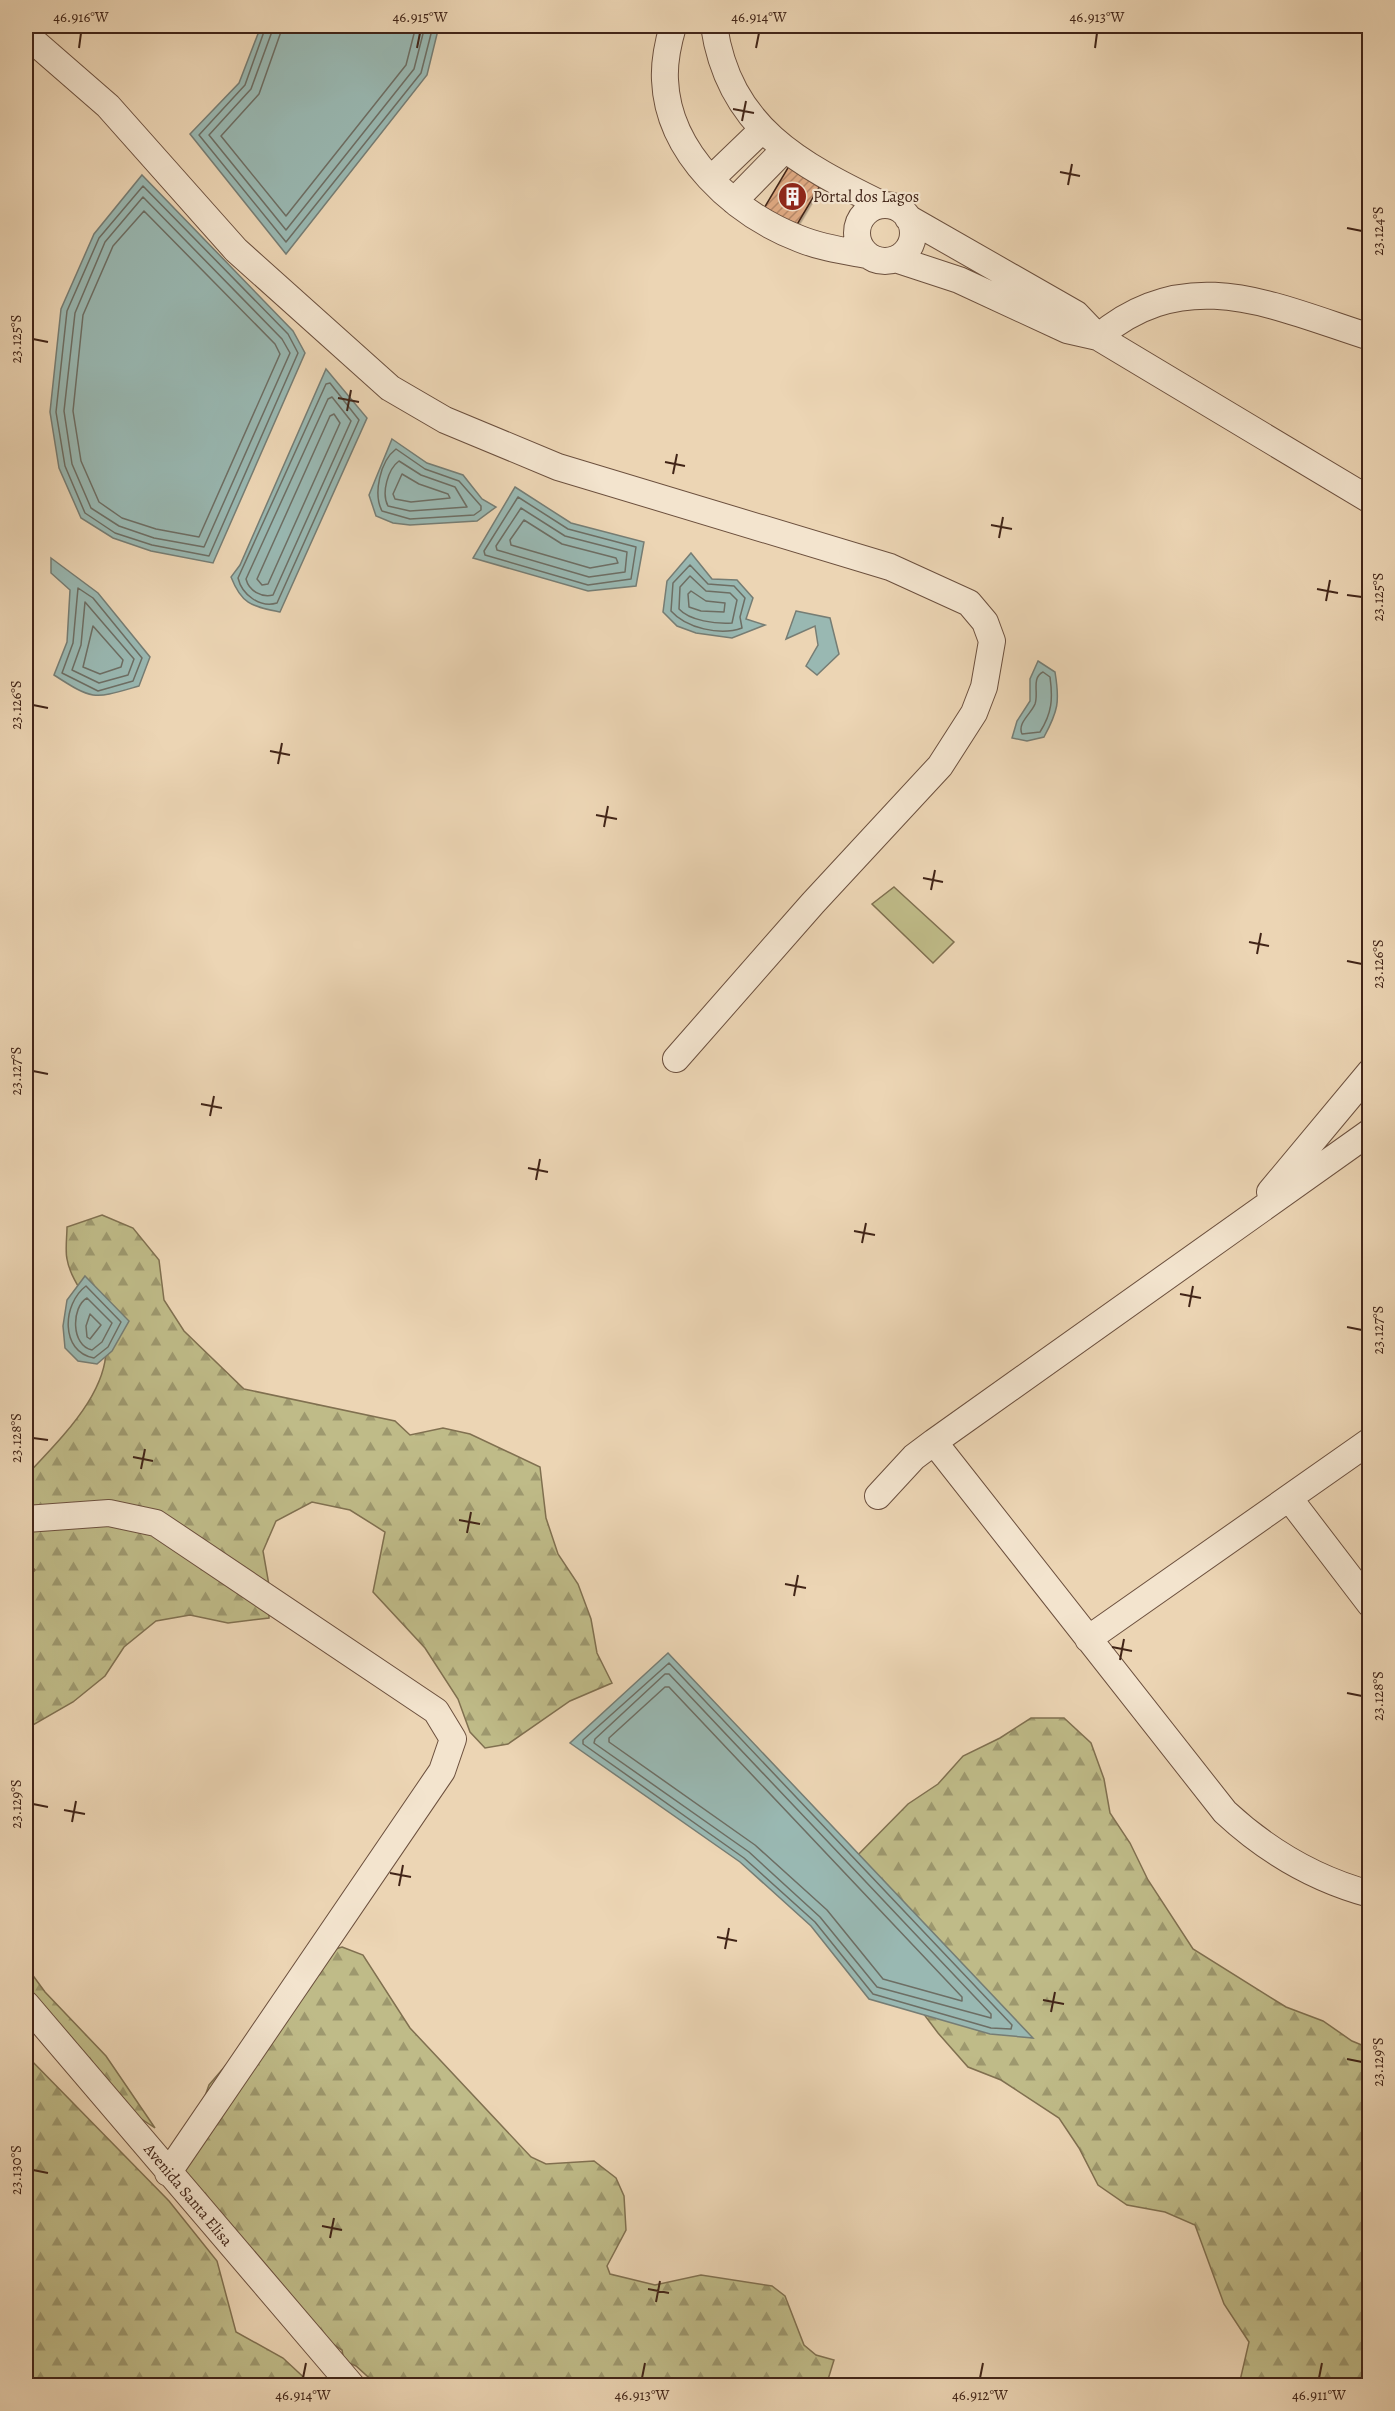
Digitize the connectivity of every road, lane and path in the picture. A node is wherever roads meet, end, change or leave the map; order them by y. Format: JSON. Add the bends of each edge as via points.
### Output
{"nodes":[{"id":1,"x":673,"y":26,"type":"edge"},
{"id":2,"x":714,"y":26,"type":"edge"},
{"id":3,"x":32,"y":41,"type":"edge"},
{"id":4,"x":762,"y":130,"type":"junction"},
{"id":5,"x":784,"y":150,"type":"junction"},
{"id":6,"x":711,"y":179,"type":"junction"},
{"id":7,"x":734,"y":201,"type":"junction"},
{"id":8,"x":883,"y":205,"type":"junction"},
{"id":9,"x":909,"y":218,"type":"junction"},
{"id":10,"x":867,"y":255,"type":"junction"},
{"id":11,"x":895,"y":259,"type":"junction"},
{"id":12,"x":1098,"y":337,"type":"junction"},
{"id":13,"x":1370,"y":337,"type":"edge"},
{"id":14,"x":1370,"y":500,"type":"edge"},
{"id":15,"x":676,"y":1059,"type":"dead end"},
{"id":16,"x":1370,"y":1072,"type":"edge"},
{"id":17,"x":1370,"y":1132,"type":"edge"},
{"id":18,"x":1246,"y":1220,"type":"junction"},
{"id":19,"x":1370,"y":1441,"type":"edge"},
{"id":20,"x":934,"y":1442,"type":"junction"},
{"id":21,"x":878,"y":1496,"type":"dead end"},
{"id":22,"x":1289,"y":1498,"type":"junction"},
{"id":23,"x":26,"y":1520,"type":"edge"},
{"id":24,"x":1370,"y":1604,"type":"edge"},
{"id":25,"x":1089,"y":1639,"type":"junction"},
{"id":26,"x":1370,"y":1894,"type":"edge"},
{"id":27,"x":26,"y":2004,"type":"edge"},
{"id":28,"x":168,"y":2173,"type":"junction"},
{"id":29,"x":352,"y":2385,"type":"edge"}],
"edges":[{"from":1,"to":6,"type":"street","via":[[664,80],[670,111],[687,149]]},
{"from":2,"to":4,"type":"street","via":[[727,73],[747,112]]},
{"from":3,"to":15,"type":"street","via":[[108,106],[236,250],[390,388],[445,420],[558,467],[890,567],[969,603],[985,622],[992,641],[984,687],[974,713],[940,766]]},
{"from":4,"to":5,"type":"street"},
{"from":4,"to":6,"type":"street"},
{"from":5,"to":7,"type":"street"},
{"from":5,"to":8,"type":"street"},
{"from":6,"to":7,"type":"street"},
{"from":7,"to":10,"type":"street","via":[[802,240]]},
{"from":8,"to":9,"type":"street","via":[[893,206]]},
{"from":8,"to":10,"type":"street","via":[[866,212],[859,220],[857,239]]},
{"from":9,"to":11,"type":"street","via":[[913,237],[910,246]]},
{"from":9,"to":12,"type":"street","via":[[1076,314]]},
{"from":10,"to":11,"type":"street","via":[[876,260]]},
{"from":11,"to":12,"type":"street","via":[[959,280],[1067,330]]},
{"from":12,"to":13,"type":"street","via":[[1148,305],[1206,294],[1247,298]]},
{"from":12,"to":14,"type":"street"},
{"from":16,"to":18,"type":"street"},
{"from":17,"to":18,"type":"street"},
{"from":18,"to":20,"type":"street"},
{"from":19,"to":22,"type":"street"},
{"from":20,"to":21,"type":"street","via":[[914,1457]]},
{"from":20,"to":25,"type":"street"},
{"from":22,"to":24,"type":"street"},
{"from":22,"to":25,"type":"street"},
{"from":23,"to":28,"type":"street","via":[[108,1513],[156,1523],[436,1711],[453,1739],[442,1771]]},
{"from":25,"to":26,"type":"street","via":[[1240,1826],[1296,1866]]},
{"from":27,"to":28,"type":"street","name":"Avenida Santa Elisa"},
{"from":28,"to":29,"type":"street","name":"Avenida Santa Elisa"}]}
